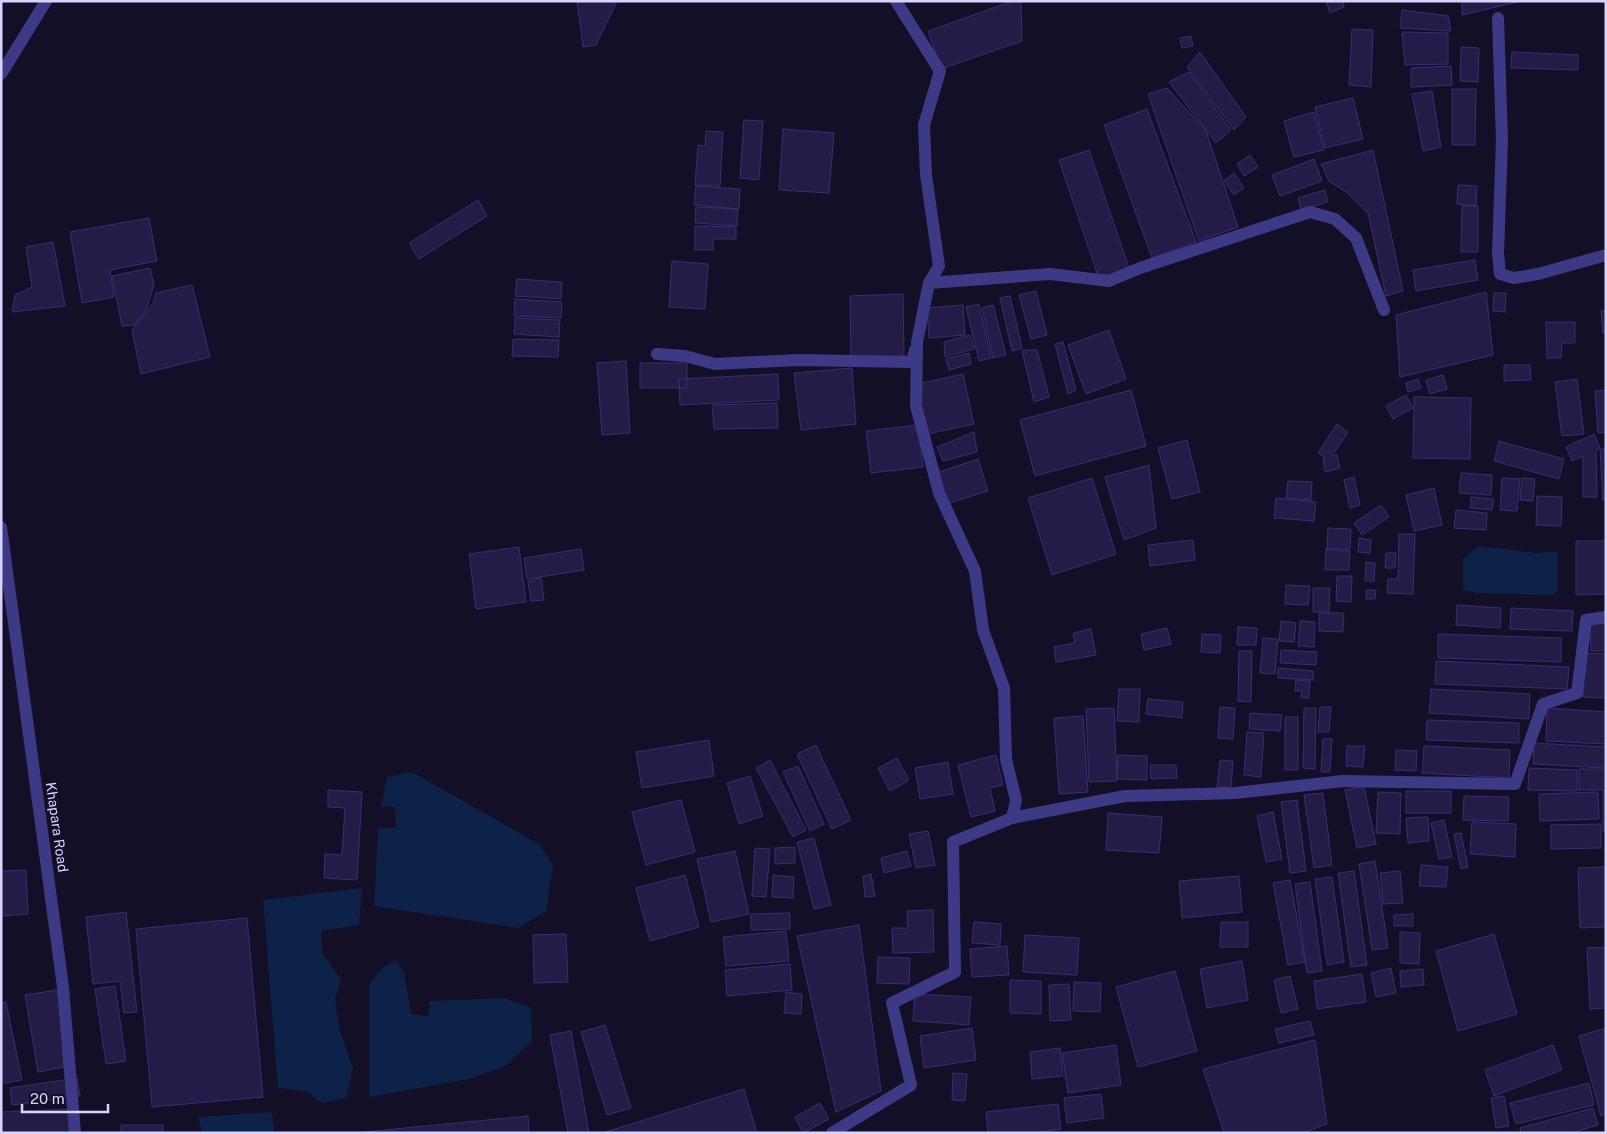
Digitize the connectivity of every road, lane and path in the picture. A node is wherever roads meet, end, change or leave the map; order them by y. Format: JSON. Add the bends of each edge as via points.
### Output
{"nodes":[{"id":1,"x":46,"y":1,"type":"edge"},
{"id":2,"x":896,"y":1,"type":"edge"},
{"id":3,"x":1498,"y":18,"type":"dead end"},
{"id":4,"x":1,"y":74,"type":"edge"},
{"id":5,"x":1606,"y":255,"type":"edge"},
{"id":6,"x":929,"y":283,"type":"junction"},
{"id":7,"x":1384,"y":310,"type":"dead end"},
{"id":8,"x":917,"y":342,"type":"junction"},
{"id":9,"x":657,"y":354,"type":"dead end"},
{"id":10,"x":1,"y":527,"type":"edge"},
{"id":11,"x":1606,"y":617,"type":"edge"},
{"id":12,"x":1012,"y":818,"type":"junction"},
{"id":13,"x":75,"y":1133,"type":"edge"},
{"id":14,"x":832,"y":1133,"type":"edge"}],
"edges":[{"from":1,"to":4,"type":"street"},
{"from":2,"to":6,"type":"street","via":[[940,71],[924,125],[926,175],[939,266]]},
{"from":3,"to":5,"type":"street","via":[[1502,140],[1500,274],[1514,278],[1538,274]]},
{"from":6,"to":7,"type":"street","via":[[1050,274],[1109,281],[1310,212],[1336,219],[1356,238]]},
{"from":6,"to":8,"type":"street"},
{"from":8,"to":9,"type":"street","via":[[912,362],[797,360],[715,364],[685,356]]},
{"from":8,"to":12,"type":"street","via":[[916,406],[939,493],[975,571],[983,630],[1004,688],[1006,760],[1016,800]]},
{"from":10,"to":13,"type":"street","name":"Khapara Road","via":[[64,987]]},
{"from":11,"to":12,"type":"street","via":[[1586,620],[1577,694],[1543,704],[1515,784],[1343,781],[1235,793],[1125,796]]},
{"from":12,"to":14,"type":"street","via":[[953,842],[955,972],[892,1003],[910,1085]]}]}
